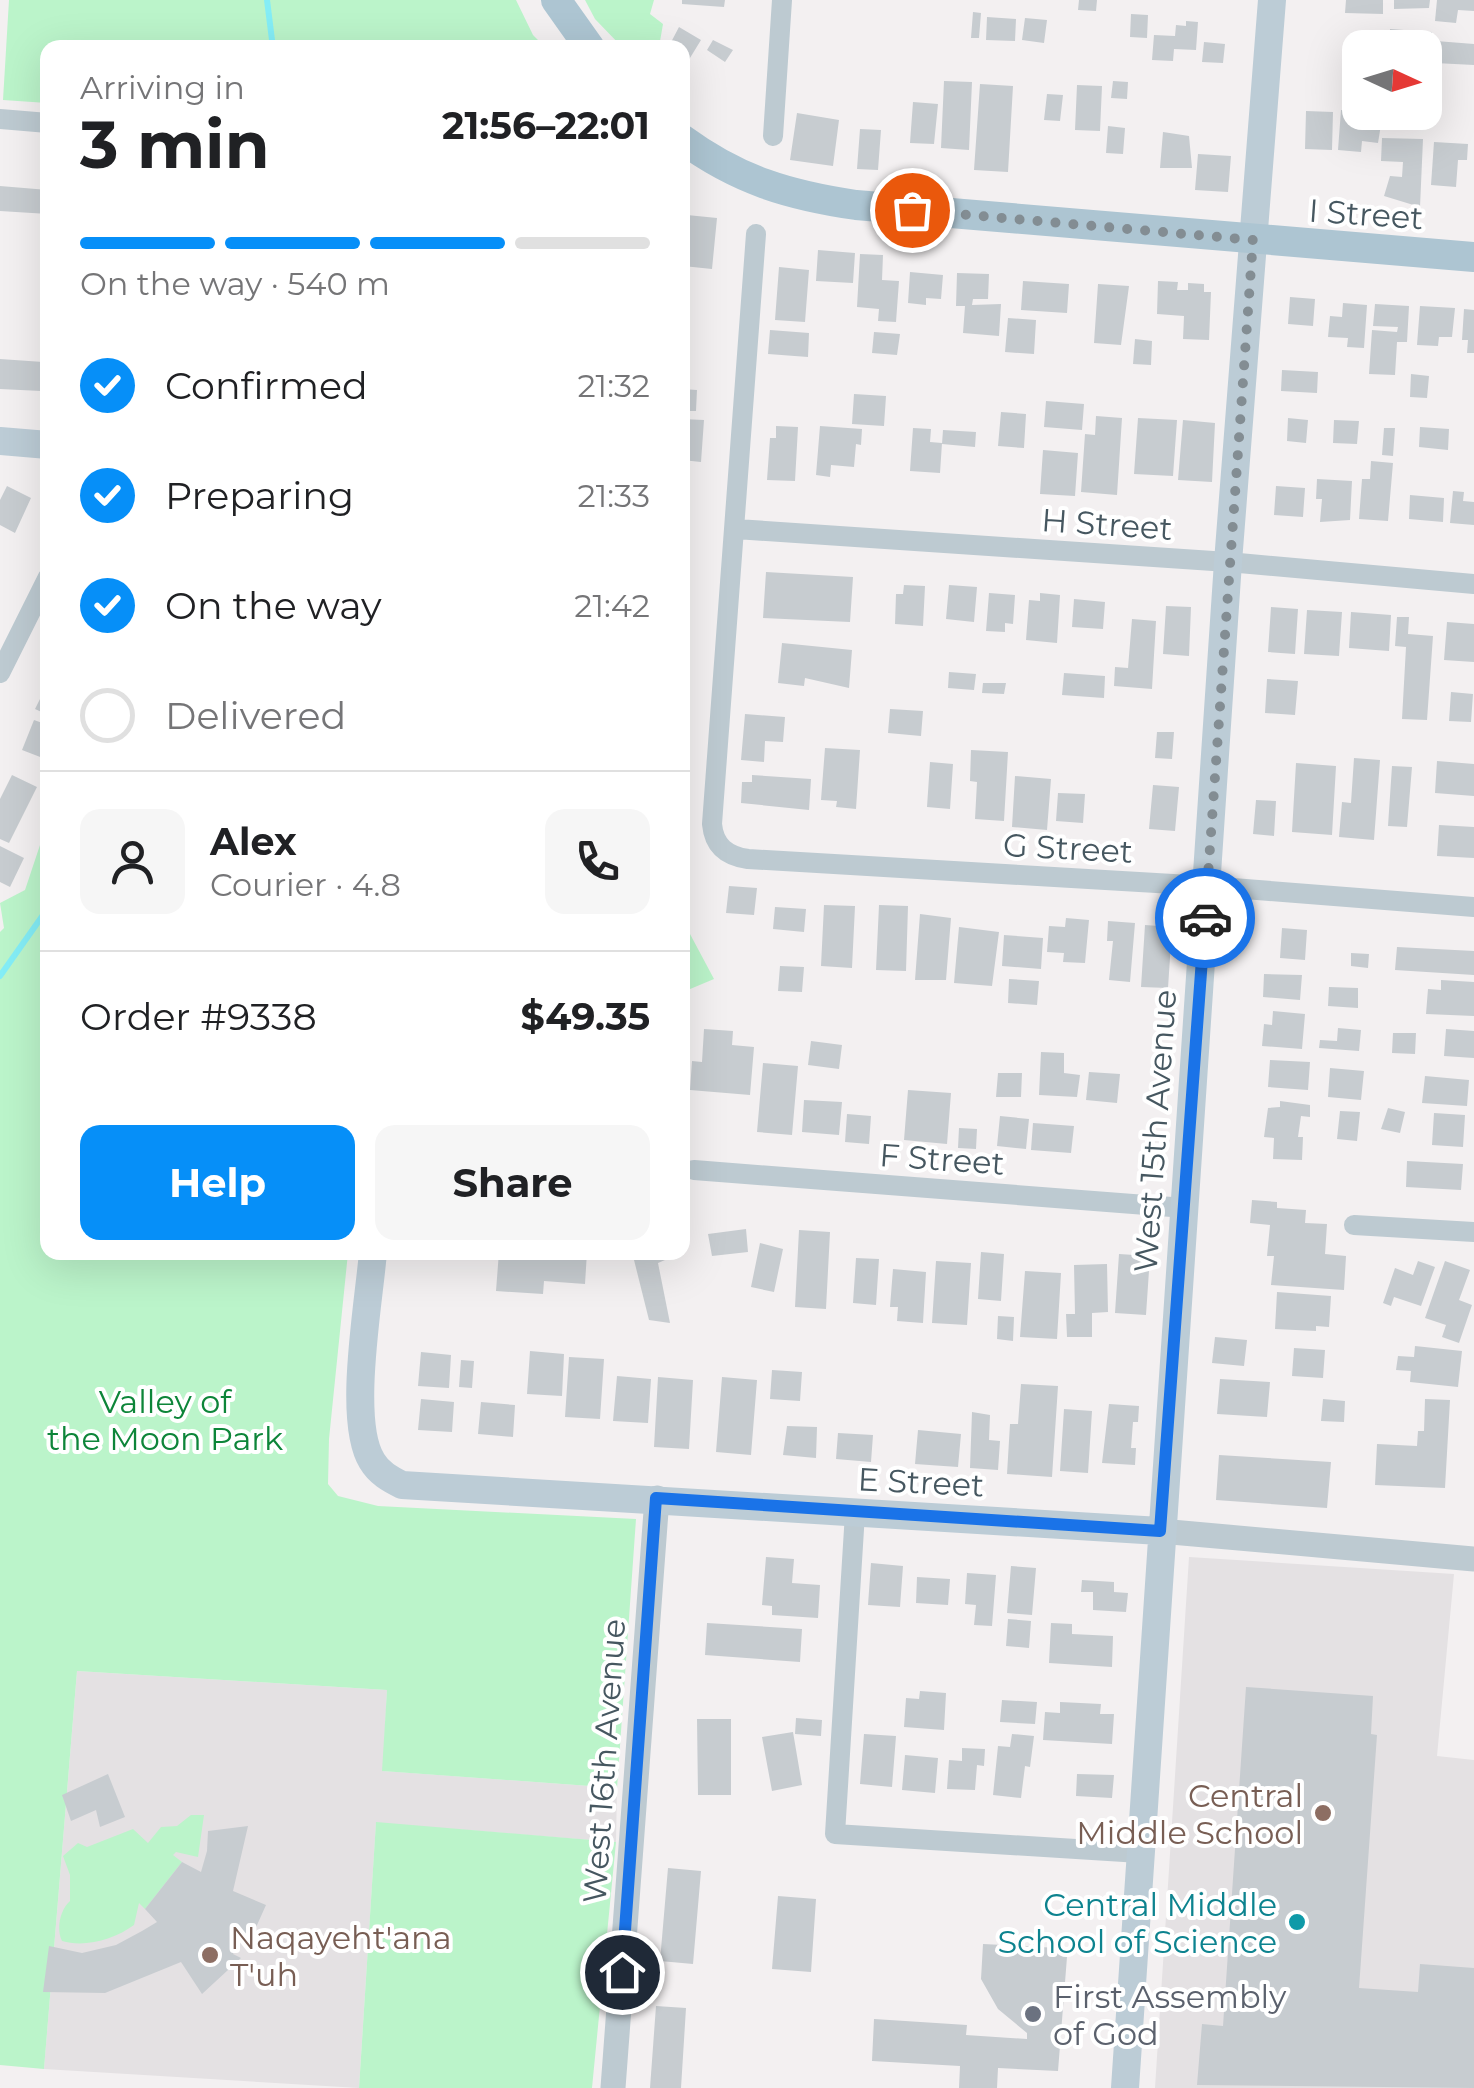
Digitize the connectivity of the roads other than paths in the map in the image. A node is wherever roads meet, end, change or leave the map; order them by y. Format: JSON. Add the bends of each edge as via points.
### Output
{"nodes":[{"id":1,"x":556,"y":0,"type":"edge"},
{"id":2,"x":782,"y":0,"type":"edge"},
{"id":3,"x":1272,"y":0,"type":"edge"},
{"id":4,"x":584,"y":40,"type":"edge"},
{"id":5,"x":0,"y":120,"type":"edge"},
{"id":6,"x":40,"y":122,"type":"edge"},
{"id":7,"x":772,"y":136,"type":"dead end"},
{"id":8,"x":690,"y":145,"type":"edge"},
{"id":9,"x":756,"y":234,"type":"dead end"},
{"id":10,"x":1253,"y":240,"type":"junction"},
{"id":11,"x":1474,"y":258,"type":"edge"},
{"id":12,"x":0,"y":441,"type":"edge"},
{"id":13,"x":40,"y":444,"type":"edge"},
{"id":14,"x":736,"y":529,"type":"junction"},
{"id":15,"x":1228,"y":562,"type":"junction"},
{"id":16,"x":1474,"y":584,"type":"edge"},
{"id":17,"x":40,"y":593,"type":"edge"},
{"id":18,"x":0,"y":672,"type":"edge"},
{"id":19,"x":1207,"y":886,"type":"junction"},
{"id":20,"x":1474,"y":907,"type":"edge"},
{"id":21,"x":694,"y":1170,"type":"dead end"},
{"id":22,"x":1185,"y":1208,"type":"junction"},
{"id":23,"x":1354,"y":1225,"type":"dead end"},
{"id":24,"x":1474,"y":1232,"type":"edge"},
{"id":25,"x":372,"y":1260,"type":"edge"},
{"id":26,"x":656,"y":1498,"type":"junction"},
{"id":27,"x":855,"y":1513,"type":"junction"},
{"id":28,"x":1160,"y":1531,"type":"junction"},
{"id":29,"x":1474,"y":1559,"type":"edge"},
{"id":30,"x":1140,"y":1853,"type":"junction"},
{"id":31,"x":613,"y":2088,"type":"edge"},
{"id":32,"x":1125,"y":2088,"type":"edge"}],
"edges":[{"from":1,"to":4,"type":"main road"},
{"from":2,"to":7,"type":"street"},
{"from":3,"to":10,"type":"main road","name":"West 15th Avenue"},
{"from":5,"to":6,"type":"street"},
{"from":8,"to":10,"type":"main road","name":"I Street","via":[[718,165],[805,198]]},
{"from":9,"to":14,"type":"street"},
{"from":10,"to":11,"type":"main road","name":"I Street"},
{"from":10,"to":15,"type":"main road","name":"West 15th Avenue"},
{"from":12,"to":13,"type":"main road"},
{"from":14,"to":15,"type":"street","name":"H Street"},
{"from":14,"to":19,"type":"street","name":"G Street","via":[[712,824],[721,848],[748,859]]},
{"from":15,"to":16,"type":"street","name":"H Street"},
{"from":15,"to":19,"type":"main road","name":"West 15th Avenue"},
{"from":17,"to":18,"type":"street"},
{"from":19,"to":20,"type":"street","name":"G Street"},
{"from":19,"to":22,"type":"main road","name":"West 15th Avenue"},
{"from":21,"to":22,"type":"street","name":"F Street"},
{"from":22,"to":28,"type":"main road","name":"West 15th Avenue"},
{"from":23,"to":24,"type":"street"},
{"from":25,"to":26,"type":"main road","name":"E Street","via":[[360,1407],[372,1462],[387,1478],[402,1485]]},
{"from":26,"to":27,"type":"main road","name":"E Street"},
{"from":26,"to":31,"type":"street","name":"West 16th Avenue"},
{"from":27,"to":28,"type":"main road","name":"E Street"},
{"from":27,"to":30,"type":"street","via":[[835,1834]]},
{"from":28,"to":29,"type":"street","name":"E Street"},
{"from":28,"to":30,"type":"main road","name":"West 15th Avenue"},
{"from":30,"to":32,"type":"main road","name":"West 15th Avenue"}]}
